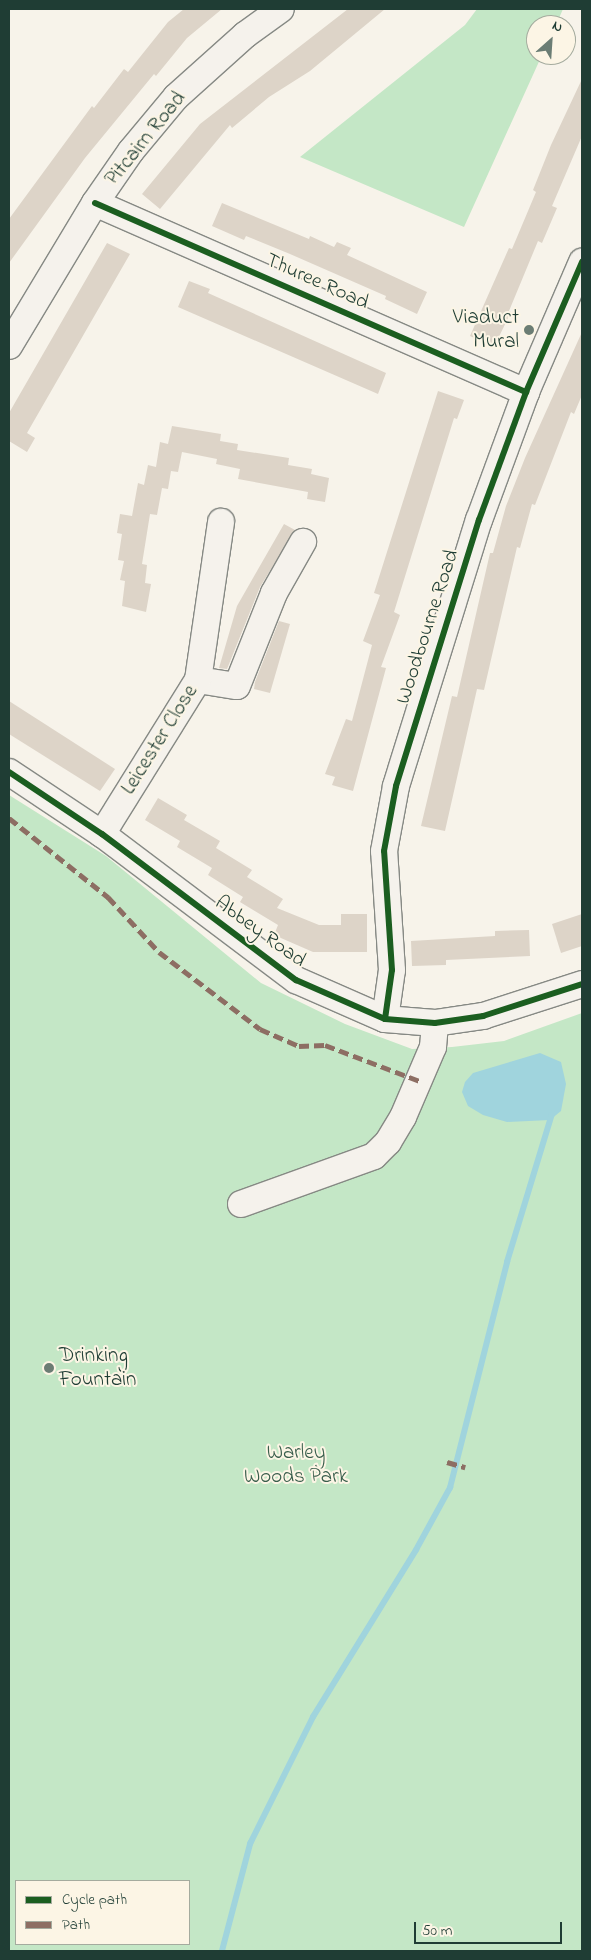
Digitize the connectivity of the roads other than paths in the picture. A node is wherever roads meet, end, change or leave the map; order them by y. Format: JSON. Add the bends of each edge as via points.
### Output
{"nodes":[{"id":1,"x":281,"y":9,"type":"edge"},
{"id":2,"x":95,"y":203,"type":"junction"},
{"id":3,"x":582,"y":262,"type":"edge"},
{"id":4,"x":9,"y":346,"type":"edge"},
{"id":5,"x":526,"y":392,"type":"junction"},
{"id":6,"x":221,"y":522,"type":"dead end"},
{"id":7,"x":302,"y":542,"type":"dead end"},
{"id":8,"x":198,"y":680,"type":"junction"},
{"id":9,"x":9,"y":772,"type":"edge"},
{"id":10,"x":102,"y":834,"type":"junction"},
{"id":11,"x":582,"y":984,"type":"edge"},
{"id":12,"x":385,"y":1019,"type":"junction"},
{"id":13,"x":436,"y":1023,"type":"junction"},
{"id":14,"x":241,"y":1204,"type":"dead end"}],
"edges":[{"from":1,"to":2,"type":"street","name":"Pitcairn Road","via":[[245,35],[176,97],[131,151]]},
{"from":2,"to":4,"type":"street","name":"Pitcairn Road"},
{"from":2,"to":5,"type":"street","name":"Thuree Road"},
{"from":3,"to":5,"type":"street","name":"Woodbourne Road"},
{"from":5,"to":12,"type":"street","name":"Woodbourne Road","via":[[479,520],[396,786],[384,851],[392,970]]},
{"from":6,"to":8,"type":"street","name":"Leicester Close"},
{"from":7,"to":8,"type":"street","via":[[274,593],[237,686]]},
{"from":8,"to":10,"type":"street","name":"Leicester Close"},
{"from":9,"to":10,"type":"street","name":"Abbey Road"},
{"from":10,"to":12,"type":"street","name":"Abbey Road","via":[[296,980]]},
{"from":11,"to":13,"type":"street","name":"Abbey Road","via":[[483,1016]]},
{"from":12,"to":13,"type":"street","name":"Abbey Road"},
{"from":13,"to":14,"type":"street","via":[[433,1048],[404,1117],[388,1142],[374,1156]]}]}
